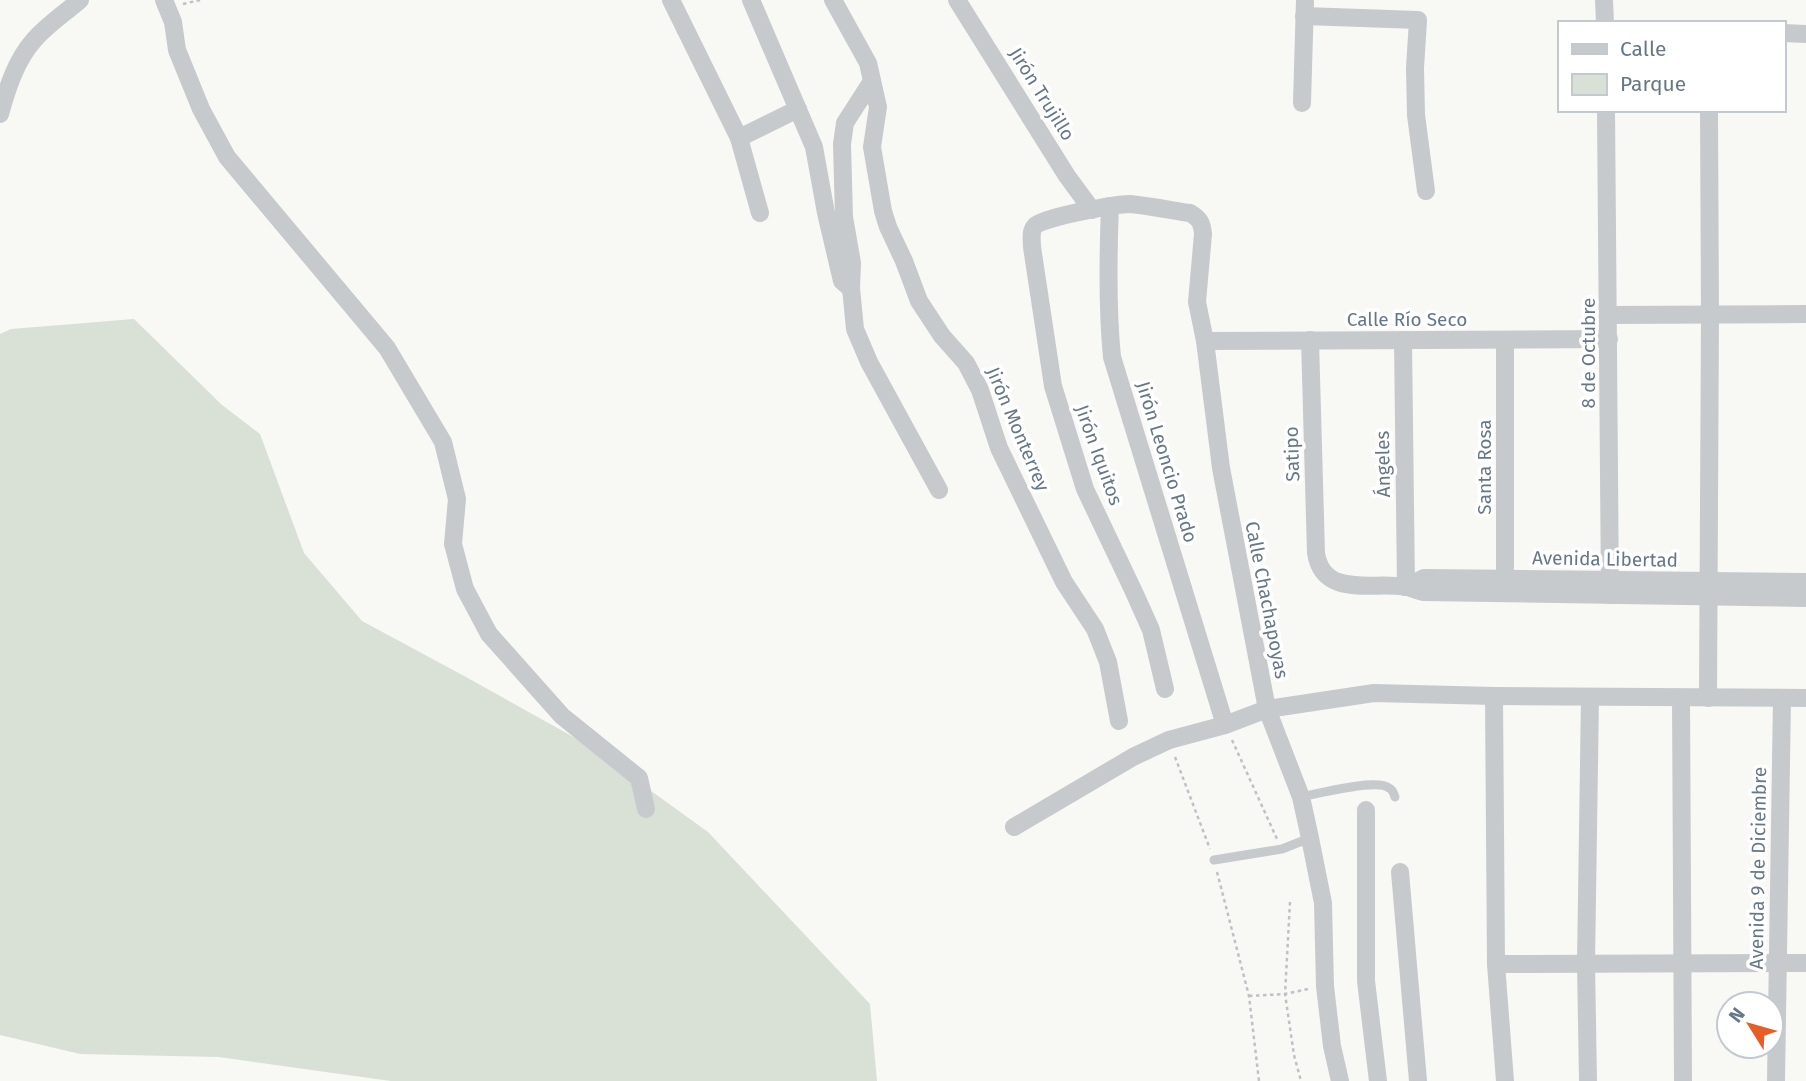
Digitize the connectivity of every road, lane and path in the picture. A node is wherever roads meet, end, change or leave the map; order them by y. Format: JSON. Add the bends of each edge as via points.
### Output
{"nodes":[{"id":1,"x":80,"y":0,"type":"edge"},
{"id":2,"x":164,"y":0,"type":"edge"},
{"id":3,"x":671,"y":0,"type":"edge"},
{"id":4,"x":751,"y":0,"type":"edge"},
{"id":5,"x":833,"y":0,"type":"edge"},
{"id":6,"x":957,"y":0,"type":"edge"},
{"id":7,"x":1604,"y":0,"type":"edge"},
{"id":8,"x":1305,"y":8,"type":"edge"},
{"id":9,"x":1605,"y":21,"type":"edge"},
{"id":10,"x":1785,"y":33,"type":"edge"},
{"id":11,"x":1806,"y":34,"type":"edge"},
{"id":12,"x":872,"y":81,"type":"junction"},
{"id":13,"x":1302,"y":103,"type":"dead end"},
{"id":14,"x":798,"y":109,"type":"junction"},
{"id":15,"x":1606,"y":112,"type":"edge"},
{"id":16,"x":1709,"y":112,"type":"edge"},
{"id":17,"x":0,"y":114,"type":"edge"},
{"id":18,"x":739,"y":138,"type":"junction"},
{"id":19,"x":1426,"y":191,"type":"dead end"},
{"id":20,"x":1110,"y":206,"type":"junction"},
{"id":21,"x":1092,"y":210,"type":"junction"},
{"id":22,"x":760,"y":213,"type":"dead end"},
{"id":23,"x":851,"y":288,"type":"junction"},
{"id":24,"x":1806,"y":314,"type":"edge"},
{"id":25,"x":1609,"y":315,"type":"junction"},
{"id":26,"x":1710,"y":315,"type":"junction"},
{"id":27,"x":1310,"y":340,"type":"junction"},
{"id":28,"x":1403,"y":340,"type":"junction"},
{"id":29,"x":1506,"y":340,"type":"junction"},
{"id":30,"x":1609,"y":340,"type":"junction"},
{"id":31,"x":1205,"y":341,"type":"junction"},
{"id":32,"x":939,"y":490,"type":"dead end"},
{"id":33,"x":1319,"y":567,"type":"joint"},
{"id":34,"x":1806,"y":582,"type":"edge"},
{"id":35,"x":1505,"y":586,"type":"junction"},
{"id":36,"x":1406,"y":587,"type":"junction"},
{"id":37,"x":1610,"y":587,"type":"junction"},
{"id":38,"x":1709,"y":589,"type":"junction"},
{"id":39,"x":1806,"y":598,"type":"edge"},
{"id":40,"x":1165,"y":689,"type":"dead end"},
{"id":41,"x":1494,"y":696,"type":"junction"},
{"id":42,"x":1590,"y":697,"type":"junction"},
{"id":43,"x":1681,"y":698,"type":"junction"},
{"id":44,"x":1707,"y":698,"type":"junction"},
{"id":45,"x":1782,"y":698,"type":"junction"},
{"id":46,"x":1806,"y":698,"type":"edge"},
{"id":47,"x":1266,"y":709,"type":"junction"},
{"id":48,"x":1119,"y":721,"type":"dead end"},
{"id":49,"x":1225,"y":724,"type":"junction"},
{"id":50,"x":1169,"y":740,"type":"junction"},
{"id":51,"x":1301,"y":797,"type":"junction"},
{"id":52,"x":1395,"y":797,"type":"dead end"},
{"id":53,"x":646,"y":809,"type":"dead end"},
{"id":54,"x":1366,"y":810,"type":"dead end"},
{"id":55,"x":1014,"y":827,"type":"dead end"},
{"id":56,"x":1310,"y":838,"type":"junction"},
{"id":57,"x":1282,"y":849,"type":"junction"},
{"id":58,"x":1214,"y":860,"type":"junction"},
{"id":59,"x":1400,"y":872,"type":"dead end"},
{"id":60,"x":1290,"y":902,"type":"dead end"},
{"id":61,"x":1682,"y":963,"type":"junction"},
{"id":62,"x":1778,"y":963,"type":"junction"},
{"id":63,"x":1806,"y":963,"type":"edge"},
{"id":64,"x":1496,"y":964,"type":"junction"},
{"id":65,"x":1586,"y":964,"type":"junction"},
{"id":66,"x":1259,"y":1081,"type":"edge"},
{"id":67,"x":1301,"y":1081,"type":"edge"},
{"id":68,"x":1340,"y":1081,"type":"edge"},
{"id":69,"x":1378,"y":1081,"type":"edge"},
{"id":70,"x":1418,"y":1081,"type":"edge"},
{"id":71,"x":1505,"y":1081,"type":"edge"},
{"id":72,"x":1588,"y":1081,"type":"edge"},
{"id":73,"x":1683,"y":1081,"type":"edge"},
{"id":74,"x":1776,"y":1081,"type":"edge"}],
"edges":[{"from":1,"to":17,"type":"street","via":[[22,55]]},
{"from":2,"to":53,"type":"street","via":[[177,50],[227,157],[387,348],[443,442],[457,499],[453,544],[465,589],[489,634],[562,716],[639,778]]},
{"from":3,"to":18,"type":"street"},
{"from":4,"to":14,"type":"street"},
{"from":5,"to":12,"type":"street","name":"Jirón Monterrey","via":[[868,63]]},
{"from":6,"to":21,"type":"street","name":"Jirón Trujillo"},
{"from":7,"to":9,"type":"street"},
{"from":8,"to":13,"type":"street"},
{"from":8,"to":19,"type":"street","via":[[1418,20],[1416,115]]},
{"from":10,"to":11,"type":"street"},
{"from":12,"to":23,"type":"street","via":[[845,123],[842,144]]},
{"from":12,"to":48,"type":"street","name":"Jirón Monterrey","via":[[878,107],[872,146],[888,227],[919,301],[976,381],[999,448],[1064,582],[1095,629],[1108,662]]},
{"from":14,"to":18,"type":"street"},
{"from":14,"to":23,"type":"street","via":[[814,147],[842,281]]},
{"from":15,"to":25,"type":"street","name":"8 de Octubre"},
{"from":16,"to":26,"type":"street"},
{"from":18,"to":22,"type":"street"},
{"from":20,"to":21,"type":"street"},
{"from":20,"to":31,"type":"street","name":"Calle Chachapoyas","via":[[1129,204],[1198,218],[1203,234],[1197,302]]},
{"from":20,"to":49,"type":"street","name":"Jirón Leoncio Prado","via":[[1112,357]]},
{"from":21,"to":40,"type":"street","name":"Jirón Iquitos","via":[[1046,220],[1031,233],[1053,386],[1084,489],[1151,630]]},
{"from":23,"to":32,"type":"street","via":[[856,329],[869,362]]},
{"from":24,"to":26,"type":"street"},
{"from":25,"to":26,"type":"street"},
{"from":25,"to":30,"type":"street","name":"8 de Octubre"},
{"from":26,"to":38,"type":"street"},
{"from":27,"to":28,"type":"street","name":"Calle Río Seco"},
{"from":27,"to":31,"type":"street","name":"Calle Río Seco"},
{"from":27,"to":33,"type":"street","name":"Satipo"},
{"from":28,"to":29,"type":"street","name":"Calle Río Seco"},
{"from":28,"to":36,"type":"street","name":"Ángeles"},
{"from":29,"to":30,"type":"street","name":"Calle Río Seco"},
{"from":29,"to":35,"type":"street","name":"Santa Rosa"},
{"from":30,"to":37,"type":"street","name":"8 de Octubre"},
{"from":31,"to":47,"type":"street","name":"Calle Chachapoyas","via":[[1221,468]]},
{"from":33,"to":36,"type":"street","name":"Avenida Libertad","via":[[1332,580],[1345,584]]},
{"from":34,"to":38,"type":"street","name":"Avenida Libertad"},
{"from":35,"to":36,"type":"street","name":"Avenida Libertad","via":[[1424,578]]},
{"from":35,"to":37,"type":"street","name":"Avenida Libertad"},
{"from":37,"to":38,"type":"street","name":"Avenida Libertad"},
{"from":38,"to":39,"type":"street","name":"Avenida Libertad"},
{"from":38,"to":44,"type":"street"},
{"from":41,"to":42,"type":"street"},
{"from":41,"to":47,"type":"street","via":[[1374,693]]},
{"from":41,"to":64,"type":"street"},
{"from":42,"to":43,"type":"street"},
{"from":42,"to":65,"type":"street"},
{"from":43,"to":44,"type":"street"},
{"from":43,"to":61,"type":"street"},
{"from":44,"to":45,"type":"street"},
{"from":45,"to":46,"type":"street"},
{"from":45,"to":62,"type":"street","name":"Avenida 9 de Diciembre"},
{"from":47,"to":49,"type":"street"},
{"from":47,"to":51,"type":"street","name":"Calle Chachapoyas"},
{"from":49,"to":50,"type":"street"},
{"from":49,"to":57,"type":"path"},
{"from":50,"to":55,"type":"street"},
{"from":50,"to":58,"type":"path"},
{"from":51,"to":52,"type":"lane","via":[[1381,783],[1391,788]]},
{"from":51,"to":56,"type":"street","name":"Calle Chachapoyas"},
{"from":54,"to":69,"type":"street","via":[[1366,981]]},
{"from":56,"to":57,"type":"lane"},
{"from":56,"to":68,"type":"street","name":"Calle Chachapoyas","via":[[1323,903],[1325,986]]},
{"from":57,"to":58,"type":"lane"},
{"from":58,"to":66,"type":"path","via":[[1249,996]]},
{"from":59,"to":70,"type":"street"},
{"from":60,"to":67,"type":"path","via":[[1285,994]]},
{"from":61,"to":62,"type":"street"},
{"from":61,"to":65,"type":"street"},
{"from":61,"to":73,"type":"street"},
{"from":62,"to":63,"type":"street"},
{"from":62,"to":74,"type":"street","name":"Avenida 9 de Diciembre"},
{"from":64,"to":65,"type":"street"},
{"from":64,"to":71,"type":"street"},
{"from":65,"to":72,"type":"street"}]}
